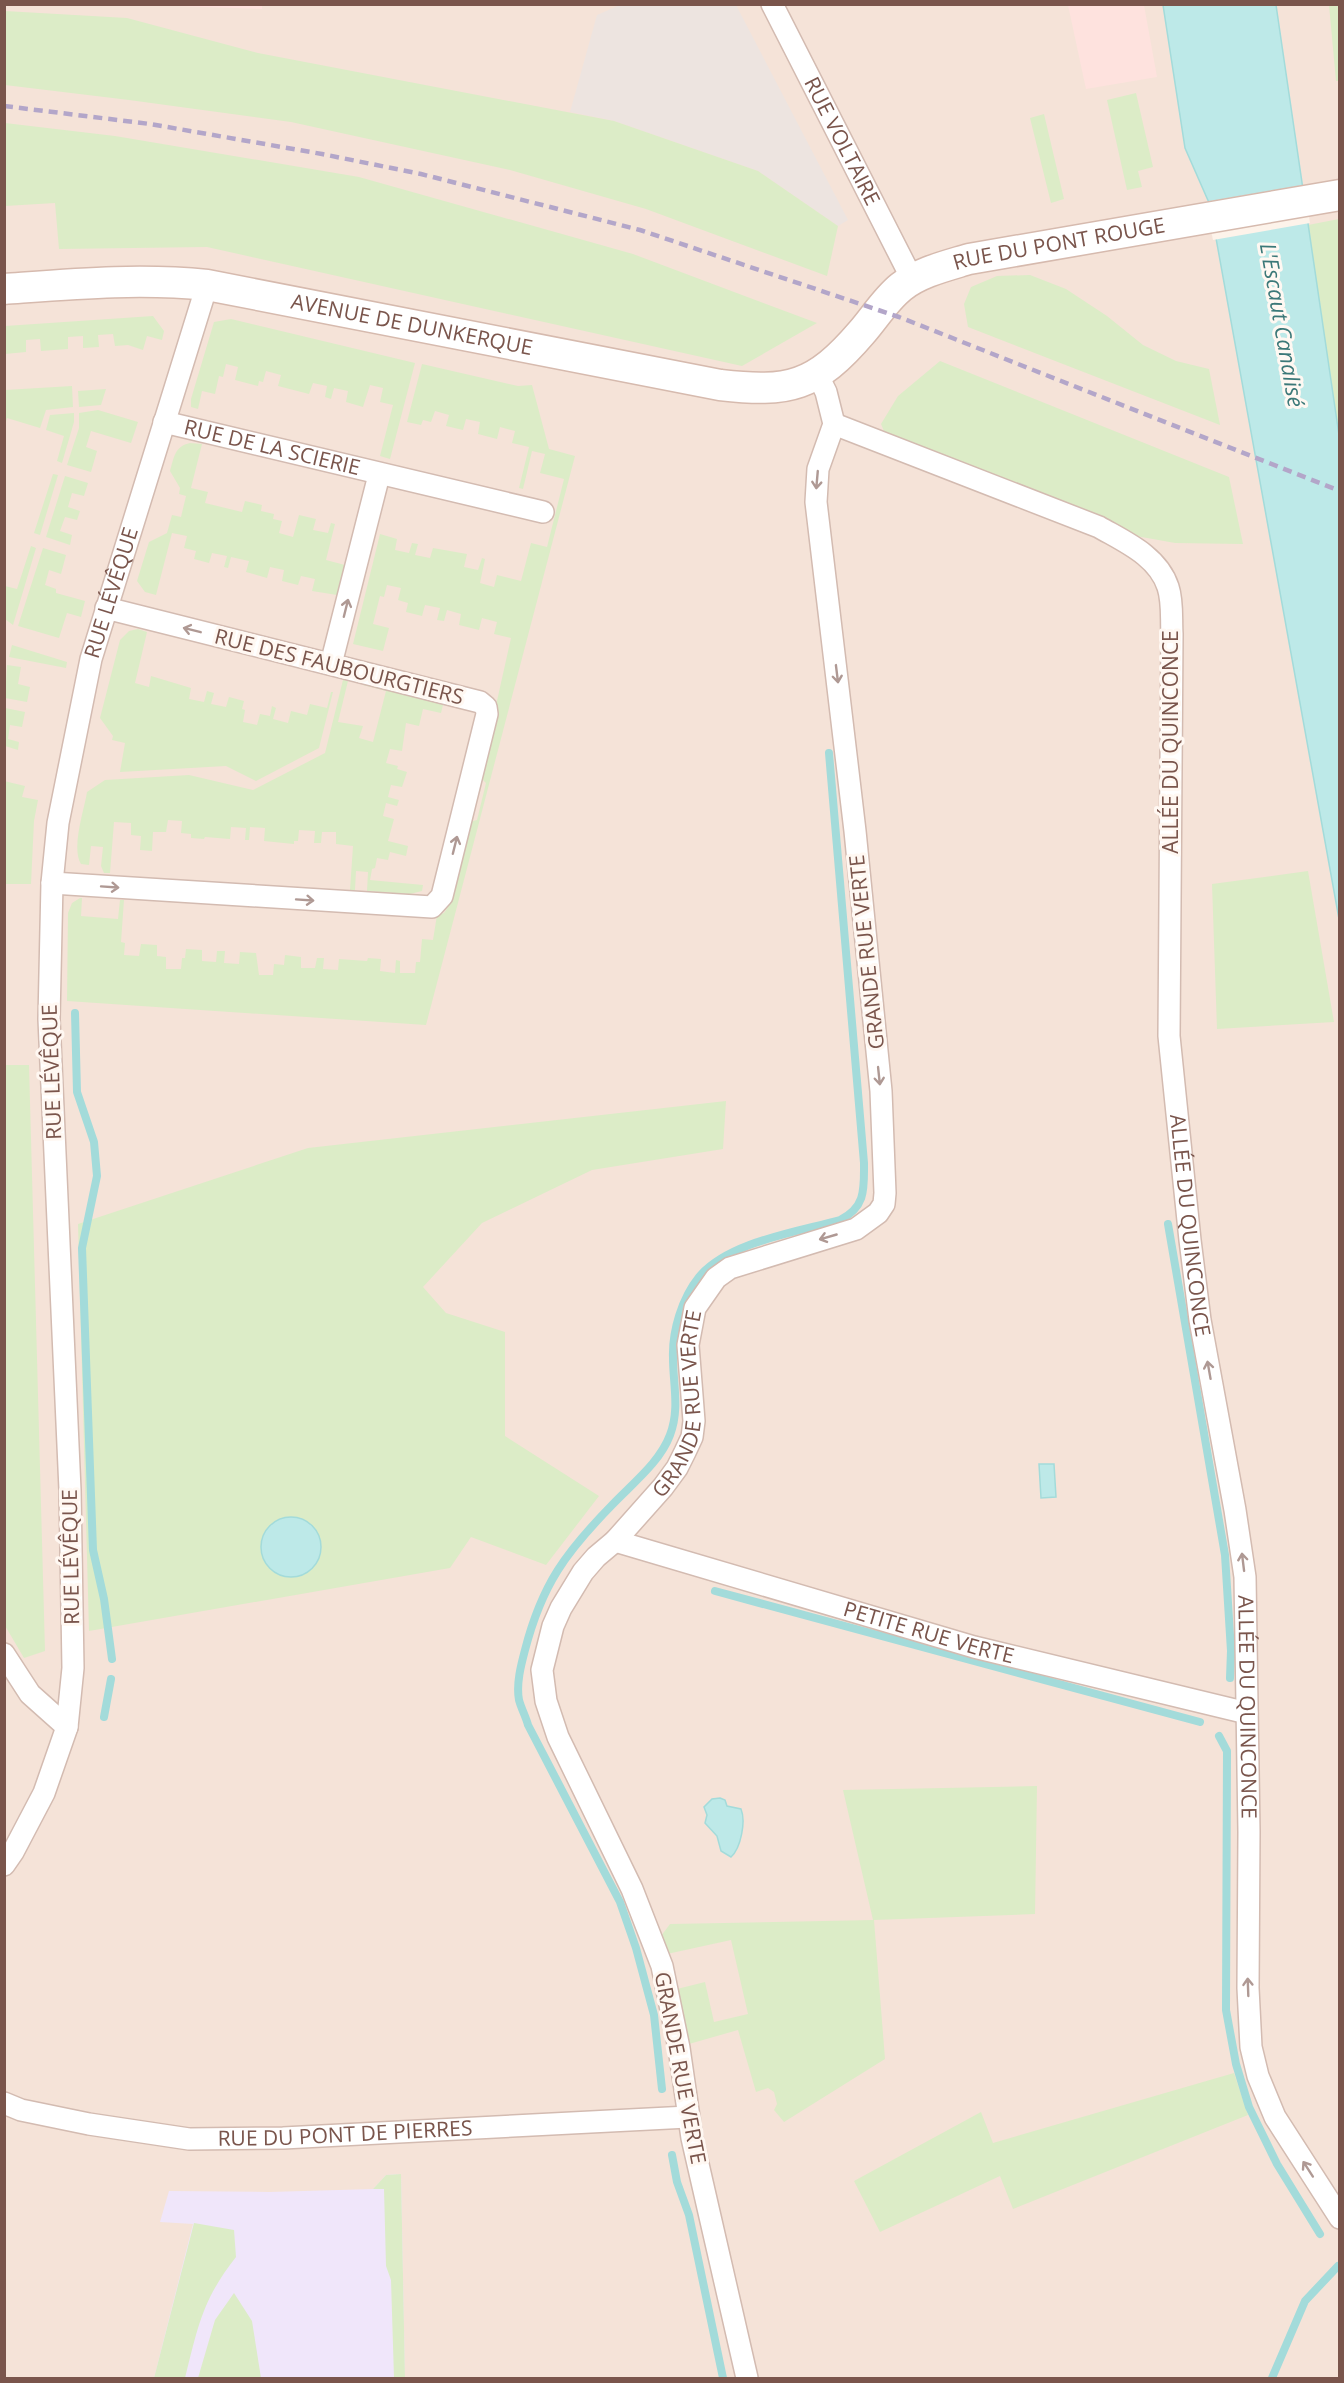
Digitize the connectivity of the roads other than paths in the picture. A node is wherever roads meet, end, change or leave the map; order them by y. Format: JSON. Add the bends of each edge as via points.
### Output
{"nodes":[{"id":1,"x":772,"y":4,"type":"edge"},
{"id":2,"x":1330,"y":196,"type":"edge"},
{"id":3,"x":912,"y":279,"type":"junction"},
{"id":4,"x":207,"y":285,"type":"junction"},
{"id":5,"x":4,"y":289,"type":"edge"},
{"id":6,"x":817,"y":374,"type":"junction"},
{"id":7,"x":164,"y":422,"type":"junction"},
{"id":8,"x":834,"y":424,"type":"junction"},
{"id":9,"x":380,"y":475,"type":"junction"},
{"id":10,"x":543,"y":512,"type":"dead end"},
{"id":11,"x":106,"y":609,"type":"junction"},
{"id":12,"x":331,"y":664,"type":"junction"},
{"id":13,"x":52,"y":883,"type":"junction"},
{"id":14,"x":615,"y":1542,"type":"junction"},
{"id":15,"x":4,"y":1654,"type":"edge"},
{"id":16,"x":1247,"y":1713,"type":"junction"},
{"id":17,"x":67,"y":1727,"type":"junction"},
{"id":18,"x":4,"y":1865,"type":"edge"},
{"id":19,"x":4,"y":2103,"type":"edge"},
{"id":20,"x":688,"y":2117,"type":"junction"},
{"id":21,"x":1340,"y":2218,"type":"edge"},
{"id":22,"x":747,"y":2379,"type":"edge"}],
"edges":[{"from":1,"to":3,"type":"street","name":"RUE VOLTAIRE"},
{"from":2,"to":3,"type":"main road","name":"RUE DU PONT ROUGE","via":[[969,259]]},
{"from":3,"to":6,"type":"main road","name":"RUE DU PONT ROUGE"},
{"from":4,"to":5,"type":"main road","name":"AVENUE DE DUNKERQUE","via":[[127,280]]},
{"from":4,"to":6,"type":"main road","name":"AVENUE DE DUNKERQUE","via":[[720,385],[754,389],[789,387]]},
{"from":4,"to":7,"type":"street","name":"RUE LÉVÊQUE"},
{"from":6,"to":8,"type":"street"},
{"from":7,"to":9,"type":"street","name":"RUE DE LA SCIERIE"},
{"from":7,"to":11,"type":"street","name":"RUE LÉVÊQUE"},
{"from":8,"to":14,"type":"street","name":"GRANDE RUE VERTE","one_way":true,"via":[[818,469],[816,502],[881,1091],[884,1204],[878,1214],[856,1229],[730,1268],[716,1278],[695,1308],[688,1345],[692,1437],[677,1468]]},
{"from":16,"to":8,"type":"street","name":"ALLÉE DU QUINCONCE","one_way":true,"via":[[1245,1577],[1200,1320],[1169,1036],[1172,634],[1168,587],[1160,572],[1136,547],[1100,527]]},
{"from":9,"to":10,"type":"street","name":"RUE DE LA SCIERIE"},
{"from":12,"to":9,"type":"street","name":"RUE DE LA SCIERIE","one_way":true},
{"from":12,"to":11,"type":"street","name":"RUE DES FAUBOURGTIERS","one_way":true},
{"from":11,"to":13,"type":"street","name":"RUE LÉVÊQUE","via":[[91,658],[61,806]]},
{"from":13,"to":12,"type":"street","name":"RUE DES FAUBOURGTIERS","one_way":true,"via":[[428,908],[436,904],[442,896],[486,707],[480,702]]},
{"from":13,"to":17,"type":"street","name":"RUE LÉVÊQUE","via":[[49,1018],[70,1490],[73,1668]]},
{"from":14,"to":16,"type":"street","name":"PETITE RUE VERTE","via":[[974,1647]]},
{"from":14,"to":20,"type":"street","name":"GRANDE RUE VERTE","via":[[583,1572],[561,1608],[546,1646],[543,1686],[558,1737],[632,1889],[662,1966]]},
{"from":15,"to":17,"type":"street","via":[[30,1694]]},
{"from":21,"to":16,"type":"street","name":"ALLÉE DU QUINCONCE","one_way":true,"via":[[1275,2117],[1251,2047]]},
{"from":17,"to":18,"type":"street","name":"RUE LÉVÊQUE","via":[[44,1793]]},
{"from":19,"to":20,"type":"street","name":"RUE DU PONT DE PIERRES","via":[[89,2124],[189,2139],[283,2138]]},
{"from":20,"to":22,"type":"street","name":"GRANDE RUE VERTE"}]}
